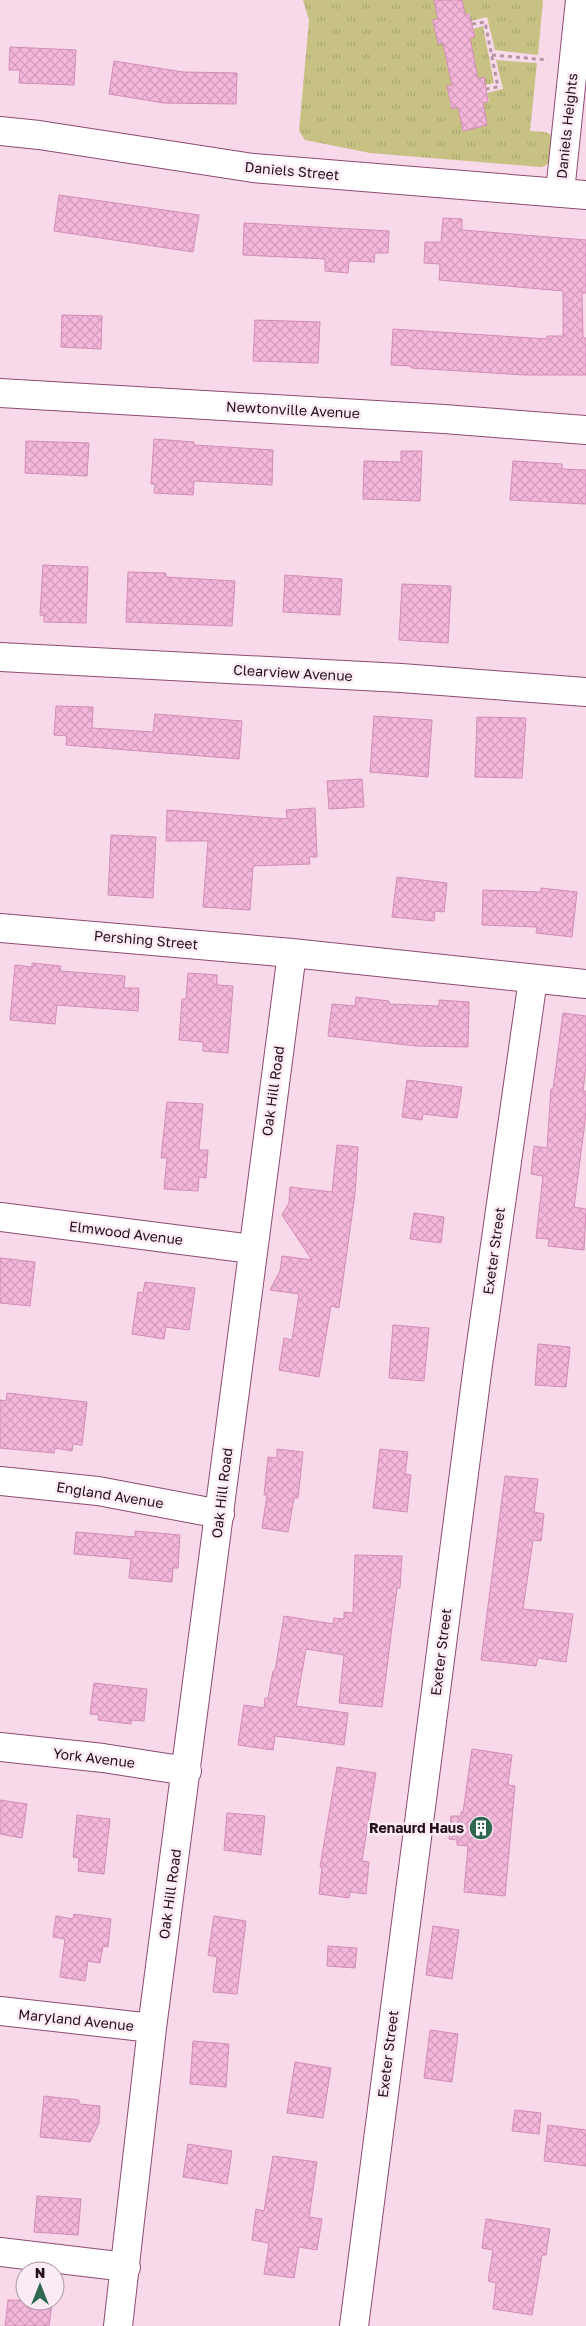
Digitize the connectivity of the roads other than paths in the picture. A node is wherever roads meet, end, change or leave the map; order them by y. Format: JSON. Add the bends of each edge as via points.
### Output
{"nodes":[{"id":1,"x":580,"y":0,"type":"edge"},
{"id":2,"x":0,"y":132,"type":"edge"},
{"id":3,"x":573,"y":194,"type":"edge"},
{"id":4,"x":0,"y":393,"type":"edge"},
{"id":5,"x":586,"y":430,"type":"edge"},
{"id":6,"x":0,"y":657,"type":"edge"},
{"id":7,"x":586,"y":692,"type":"edge"},
{"id":8,"x":0,"y":928,"type":"edge"},
{"id":9,"x":292,"y":953,"type":"junction"},
{"id":10,"x":533,"y":979,"type":"junction"},
{"id":11,"x":586,"y":984,"type":"edge"},
{"id":12,"x":0,"y":1217,"type":"edge"},
{"id":13,"x":252,"y":1249,"type":"junction"},
{"id":14,"x":0,"y":1481,"type":"edge"},
{"id":15,"x":220,"y":1514,"type":"junction"},
{"id":16,"x":0,"y":1747,"type":"edge"},
{"id":17,"x":187,"y":1771,"type":"junction"},
{"id":18,"x":0,"y":2011,"type":"edge"},
{"id":19,"x":152,"y":2028,"type":"junction"},
{"id":20,"x":0,"y":2252,"type":"edge"},
{"id":21,"x":126,"y":2268,"type":"junction"},
{"id":22,"x":118,"y":2326,"type":"edge"},
{"id":23,"x":354,"y":2326,"type":"edge"}],
"edges":[{"from":1,"to":3,"type":"street","name":"Daniels Heights"},
{"from":2,"to":3,"type":"street","name":"Daniels Street","via":[[253,168]]},
{"from":4,"to":5,"type":"street","name":"Newtonville Avenue"},
{"from":6,"to":7,"type":"street","name":"Clearview Avenue","via":[[401,678]]},
{"from":8,"to":9,"type":"street","name":"Pershing Street"},
{"from":9,"to":10,"type":"street"},
{"from":9,"to":13,"type":"street","name":"Oak Hill Road"},
{"from":10,"to":11,"type":"street"},
{"from":10,"to":23,"type":"street","name":"Exeter Street","via":[[477,1375]]},
{"from":12,"to":13,"type":"street","name":"Elmwood Avenue"},
{"from":13,"to":15,"type":"street","name":"Oak Hill Road"},
{"from":14,"to":15,"type":"street","name":"England Avenue","via":[[98,1491]]},
{"from":15,"to":17,"type":"street","name":"Oak Hill Road"},
{"from":16,"to":17,"type":"street","name":"York Avenue"},
{"from":17,"to":19,"type":"street","name":"Oak Hill Road"},
{"from":18,"to":19,"type":"street","name":"Maryland Avenue"},
{"from":19,"to":21,"type":"street","name":"Oak Hill Road"},
{"from":20,"to":21,"type":"street"},
{"from":21,"to":22,"type":"street","name":"Oak Hill Road"}]}
